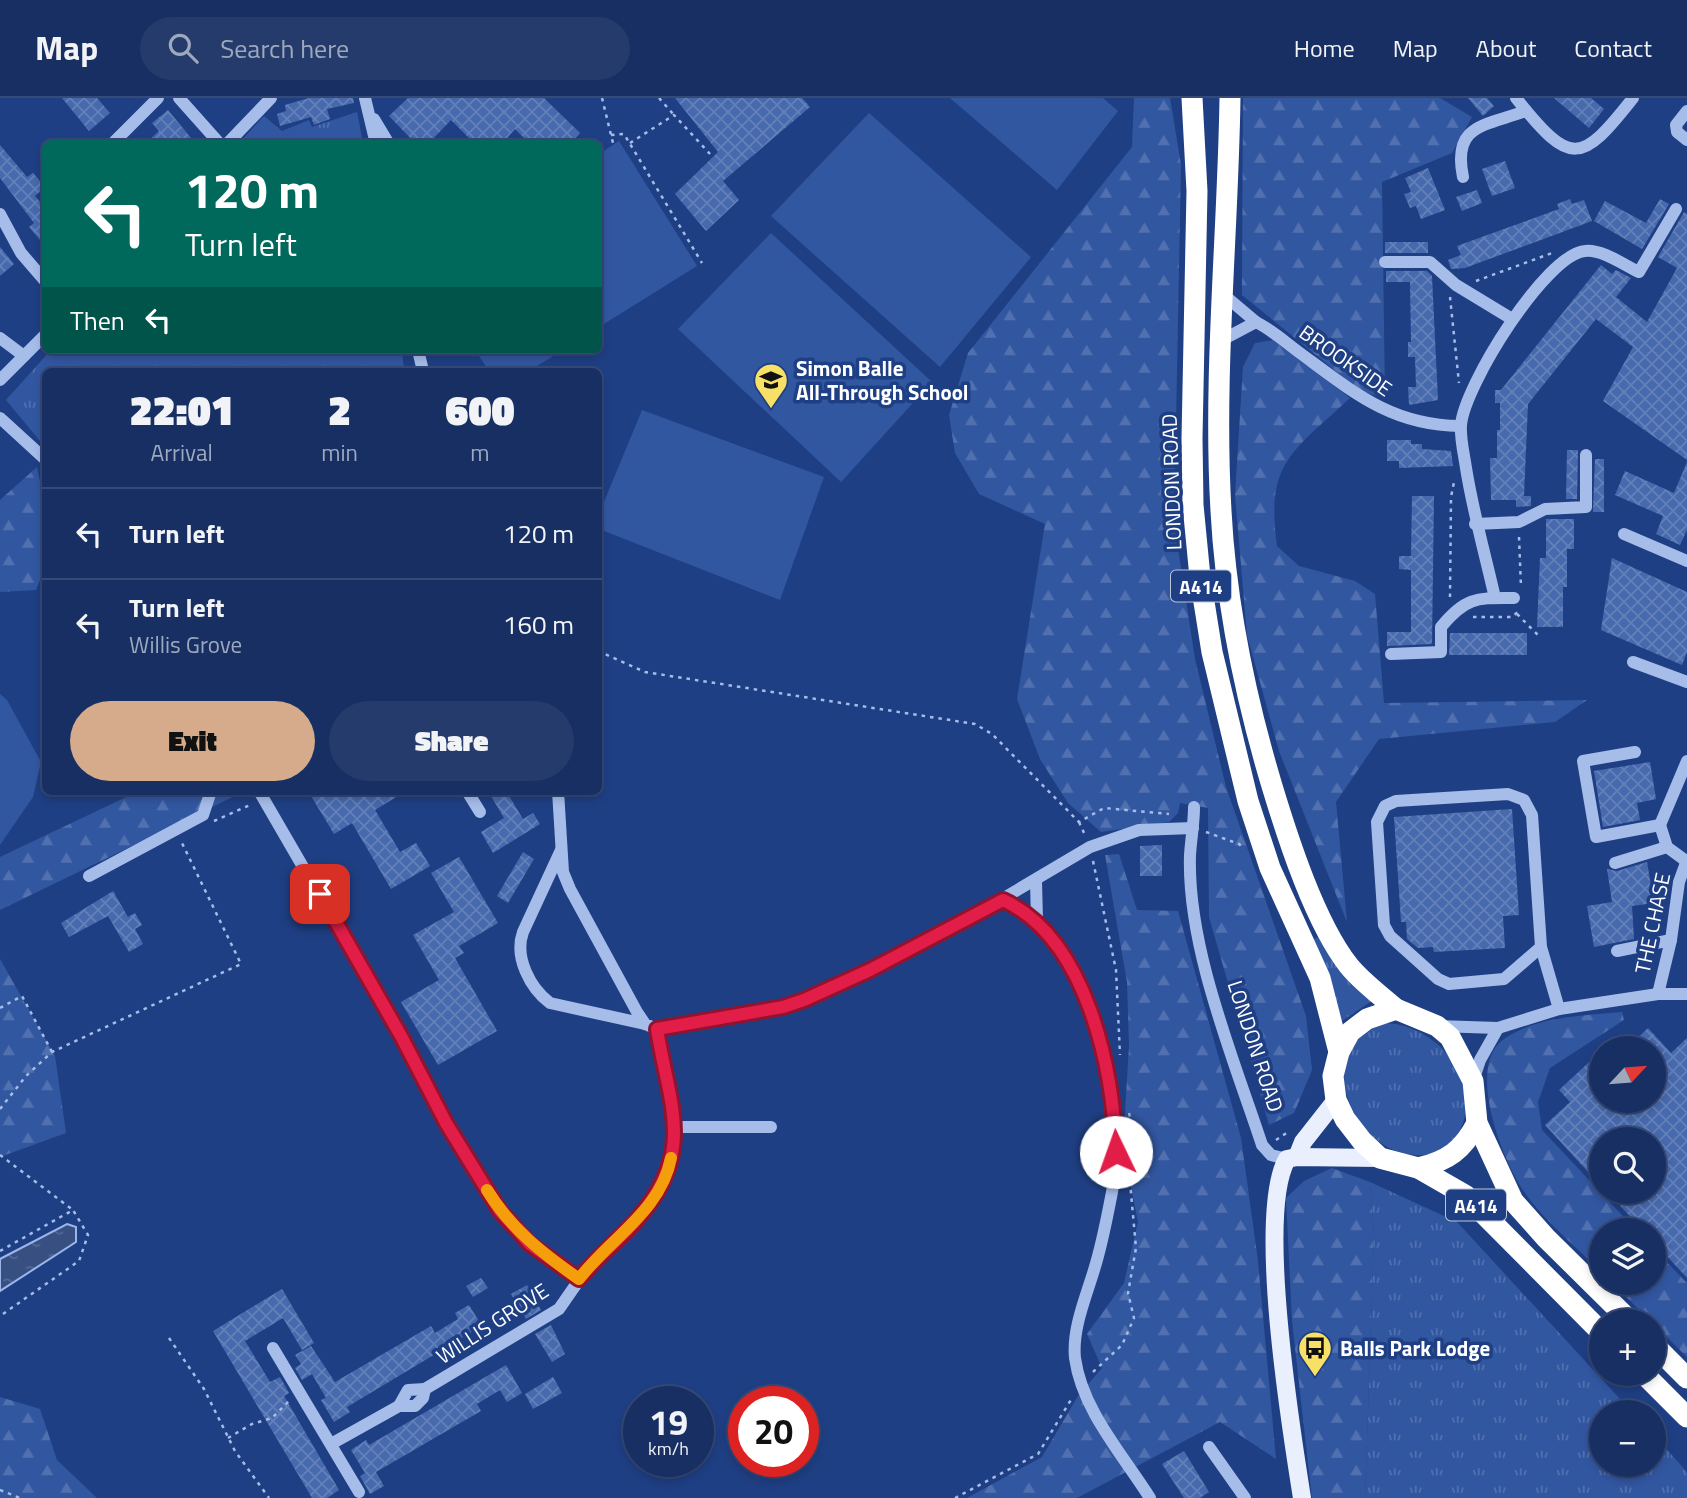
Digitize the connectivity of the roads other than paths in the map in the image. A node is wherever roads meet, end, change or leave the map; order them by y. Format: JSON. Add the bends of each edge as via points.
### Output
{"nodes":[{"id":1,"x":158,"y":98,"type":"edge"},
{"id":2,"x":179,"y":98,"type":"edge"},
{"id":3,"x":271,"y":98,"type":"edge"},
{"id":4,"x":365,"y":98,"type":"edge"},
{"id":5,"x":1192,"y":98,"type":"edge"},
{"id":6,"x":1230,"y":98,"type":"edge"},
{"id":7,"x":1516,"y":98,"type":"edge"},
{"id":8,"x":1633,"y":98,"type":"edge"},
{"id":9,"x":1526,"y":111,"type":"junction"},
{"id":10,"x":1687,"y":111,"type":"edge"},
{"id":11,"x":370,"y":113,"type":"junction"},
{"id":12,"x":116,"y":140,"type":"edge"},
{"id":13,"x":216,"y":140,"type":"edge"},
{"id":14,"x":231,"y":140,"type":"edge"},
{"id":15,"x":375,"y":140,"type":"edge"},
{"id":16,"x":387,"y":140,"type":"edge"},
{"id":17,"x":1687,"y":140,"type":"edge"},
{"id":18,"x":1463,"y":177,"type":"dead end"},
{"id":19,"x":1676,"y":209,"type":"dead end"},
{"id":20,"x":0,"y":214,"type":"edge"},
{"id":21,"x":1385,"y":262,"type":"dead end"},
{"id":22,"x":42,"y":277,"type":"edge"},
{"id":23,"x":1224,"y":295,"type":"junction"},
{"id":24,"x":1512,"y":319,"type":"junction"},
{"id":25,"x":1255,"y":322,"type":"junction"},
{"id":26,"x":0,"y":338,"type":"edge"},
{"id":27,"x":42,"y":338,"type":"edge"},
{"id":28,"x":1222,"y":340,"type":"junction"},
{"id":29,"x":24,"y":356,"type":"junction"},
{"id":30,"x":0,"y":380,"type":"edge"},
{"id":31,"x":0,"y":418,"type":"edge"},
{"id":32,"x":1460,"y":426,"type":"junction"},
{"id":33,"x":1586,"y":455,"type":"dead end"},
{"id":34,"x":42,"y":456,"type":"edge"},
{"id":35,"x":1475,"y":524,"type":"junction"},
{"id":36,"x":1624,"y":534,"type":"dead end"},
{"id":37,"x":1687,"y":561,"type":"edge"},
{"id":38,"x":1495,"y":598,"type":"junction"},
{"id":39,"x":1514,"y":598,"type":"dead end"},
{"id":40,"x":1391,"y":654,"type":"dead end"},
{"id":41,"x":1633,"y":662,"type":"dead end"},
{"id":42,"x":1686,"y":678,"type":"edge"},
{"id":43,"x":1635,"y":752,"type":"dead end"},
{"id":44,"x":1687,"y":761,"type":"edge"},
{"id":45,"x":210,"y":795,"type":"edge"},
{"id":46,"x":262,"y":795,"type":"edge"},
{"id":47,"x":469,"y":795,"type":"edge"},
{"id":48,"x":558,"y":795,"type":"edge"},
{"id":49,"x":1194,"y":807,"type":"dead end"},
{"id":50,"x":480,"y":813,"type":"dead end"},
{"id":51,"x":1193,"y":824,"type":"junction"},
{"id":52,"x":1661,"y":825,"type":"junction"},
{"id":53,"x":1667,"y":848,"type":"junction"},
{"id":54,"x":561,"y":849,"type":"junction"},
{"id":55,"x":1686,"y":861,"type":"edge"},
{"id":56,"x":1615,"y":863,"type":"dead end"},
{"id":57,"x":89,"y":876,"type":"dead end"},
{"id":58,"x":1036,"y":881,"type":"junction"},
{"id":59,"x":1003,"y":900,"type":"junction"},
{"id":60,"x":1681,"y":907,"type":"edge"},
{"id":61,"x":1037,"y":921,"type":"junction"},
{"id":62,"x":1671,"y":940,"type":"junction"},
{"id":63,"x":1541,"y":947,"type":"junction"},
{"id":64,"x":1617,"y":951,"type":"dead end"},
{"id":65,"x":1658,"y":994,"type":"junction"},
{"id":66,"x":1687,"y":994,"type":"edge"},
{"id":67,"x":1396,"y":1009,"type":"junction"},
{"id":68,"x":1559,"y":1009,"type":"junction"},
{"id":69,"x":651,"y":1026,"type":"junction"},
{"id":70,"x":1437,"y":1026,"type":"junction"},
{"id":71,"x":1497,"y":1028,"type":"junction"},
{"id":72,"x":1339,"y":1052,"type":"junction"},
{"id":73,"x":1474,"y":1081,"type":"junction"},
{"id":74,"x":1336,"y":1100,"type":"junction"},
{"id":75,"x":1478,"y":1123,"type":"junction"},
{"id":76,"x":676,"y":1126,"type":"junction"},
{"id":77,"x":771,"y":1126,"type":"dead end"},
{"id":78,"x":1292,"y":1158,"type":"junction"},
{"id":79,"x":1380,"y":1158,"type":"junction"},
{"id":80,"x":1418,"y":1168,"type":"junction"},
{"id":81,"x":579,"y":1279,"type":"junction"},
{"id":82,"x":1618,"y":1309,"type":"edge"},
{"id":83,"x":1589,"y":1320,"type":"edge"},
{"id":84,"x":273,"y":1348,"type":"dead end"},
{"id":85,"x":1666,"y":1357,"type":"edge"},
{"id":86,"x":1687,"y":1378,"type":"edge"},
{"id":87,"x":1656,"y":1386,"type":"edge"},
{"id":88,"x":1687,"y":1417,"type":"edge"},
{"id":89,"x":331,"y":1444,"type":"junction"},
{"id":90,"x":1209,"y":1447,"type":"dead end"},
{"id":91,"x":359,"y":1492,"type":"dead end"},
{"id":92,"x":1150,"y":1498,"type":"edge"},
{"id":93,"x":1245,"y":1498,"type":"edge"},
{"id":94,"x":1302,"y":1498,"type":"edge"}],
"edges":[{"from":1,"to":12,"type":"street"},
{"from":2,"to":13,"type":"street"},
{"from":3,"to":14,"type":"street"},
{"from":4,"to":11,"type":"street"},
{"from":5,"to":72,"type":"highway","name":"LONDON ROAD","number":"A414","via":[[1197,191],[1193,505],[1200,577],[1212,652],[1248,802],[1270,868],[1320,978]]},
{"from":6,"to":23,"type":"highway","number":"A414"},
{"from":7,"to":9,"type":"street"},
{"from":8,"to":9,"type":"street","via":[[1601,138],[1580,149],[1567,148]]},
{"from":9,"to":18,"type":"street","via":[[1468,134],[1459,156]]},
{"from":10,"to":17,"type":"street","via":[[1676,125]]},
{"from":11,"to":15,"type":"street"},
{"from":11,"to":16,"type":"street"},
{"from":19,"to":24,"type":"street","via":[[1639,272],[1597,252],[1575,253]]},
{"from":20,"to":22,"type":"street","via":[[21,253]]},
{"from":21,"to":24,"type":"street","via":[[1430,262],[1456,285]]},
{"from":23,"to":25,"type":"street","name":"BROOKSIDE"},
{"from":23,"to":28,"type":"highway","number":"A414"},
{"from":24,"to":32,"type":"street","via":[[1470,391]]},
{"from":25,"to":28,"type":"street"},
{"from":25,"to":32,"type":"street","name":"BROOKSIDE","via":[[1374,407]]},
{"from":26,"to":29,"type":"street"},
{"from":27,"to":29,"type":"street"},
{"from":28,"to":67,"type":"highway","number":"A414","via":[[1221,511],[1237,650],[1255,728],[1280,814],[1326,926],[1349,965]]},
{"from":29,"to":30,"type":"street"},
{"from":31,"to":34,"type":"street"},
{"from":32,"to":35,"type":"street"},
{"from":33,"to":35,"type":"street","via":[[1586,507],[1545,509],[1518,522]]},
{"from":35,"to":38,"type":"street"},
{"from":36,"to":37,"type":"street"},
{"from":38,"to":39,"type":"street"},
{"from":38,"to":40,"type":"street","via":[[1474,598],[1441,627],[1441,652]]},
{"from":41,"to":42,"type":"street"},
{"from":43,"to":52,"type":"street","via":[[1583,761],[1596,837]]},
{"from":44,"to":52,"type":"street"},
{"from":45,"to":57,"type":"street","via":[[203,815]]},
{"from":46,"to":81,"type":"street","via":[[500,1211],[530,1244]]},
{"from":47,"to":50,"type":"street"},
{"from":48,"to":54,"type":"street","name":"WILLIS GROVE"},
{"from":49,"to":51,"type":"street","name":"LONDON ROAD"},
{"from":51,"to":58,"type":"street","via":[[1116,836]]},
{"from":51,"to":78,"type":"street","name":"LONDON ROAD","via":[[1192,884],[1209,984],[1264,1147],[1271,1154]]},
{"from":52,"to":53,"type":"street"},
{"from":53,"to":55,"type":"street"},
{"from":53,"to":56,"type":"street"},
{"from":54,"to":69,"type":"street","name":"WILLIS GROVE","via":[[570,889]]},
{"from":54,"to":69,"type":"street","via":[[518,946],[522,962],[540,995],[550,1003]]},
{"from":55,"to":60,"type":"street","name":"THE CHASE"},
{"from":58,"to":59,"type":"street"},
{"from":58,"to":61,"type":"street"},
{"from":59,"to":61,"type":"street"},
{"from":59,"to":69,"type":"street","via":[[814,996],[783,1007]]},
{"from":60,"to":62,"type":"street","name":"THE CHASE"},
{"from":61,"to":92,"type":"street","via":[[1083,993],[1105,1058],[1115,1119],[1112,1191],[1075,1356],[1105,1432]]},
{"from":62,"to":64,"type":"street"},
{"from":62,"to":65,"type":"street","name":"THE CHASE"},
{"from":63,"to":63,"type":"street","via":[[1532,815],[1524,800],[1508,794],[1396,801],[1385,806],[1377,822],[1384,925],[1390,936],[1449,984],[1504,979]]},
{"from":63,"to":68,"type":"street"},
{"from":65,"to":66,"type":"street"},
{"from":65,"to":68,"type":"street"},
{"from":67,"to":70,"type":"highway"},
{"from":67,"to":72,"type":"highway","via":[[1367,1019],[1350,1032]]},
{"from":68,"to":71,"type":"street"},
{"from":69,"to":76,"type":"street","name":"WILLIS GROVE"},
{"from":70,"to":71,"type":"street"},
{"from":70,"to":73,"type":"highway","via":[[1465,1061]]},
{"from":71,"to":73,"type":"street"},
{"from":72,"to":74,"type":"highway","via":[[1333,1076]]},
{"from":73,"to":75,"type":"highway"},
{"from":74,"to":78,"type":"main road"},
{"from":74,"to":79,"type":"highway","via":[[1362,1141]]},
{"from":75,"to":80,"type":"highway","via":[[1456,1154]]},
{"from":75,"to":82,"type":"highway","number":"A414","via":[[1513,1201]]},
{"from":76,"to":77,"type":"street"},
{"from":76,"to":81,"type":"street","name":"WILLIS GROVE","via":[[668,1172],[659,1192]]},
{"from":78,"to":79,"type":"main road"},
{"from":78,"to":94,"type":"main road","via":[[1279,1174],[1274,1219],[1289,1414]]},
{"from":79,"to":80,"type":"highway"},
{"from":80,"to":83,"type":"highway","number":"A414","via":[[1465,1195]]},
{"from":81,"to":89,"type":"street","name":"WILLIS GROVE","via":[[559,1309],[425,1389],[415,1406],[399,1406]]},
{"from":84,"to":89,"type":"street"},
{"from":85,"to":86,"type":"highway"},
{"from":87,"to":88,"type":"highway"},
{"from":89,"to":91,"type":"street"},
{"from":90,"to":93,"type":"street"}]}
